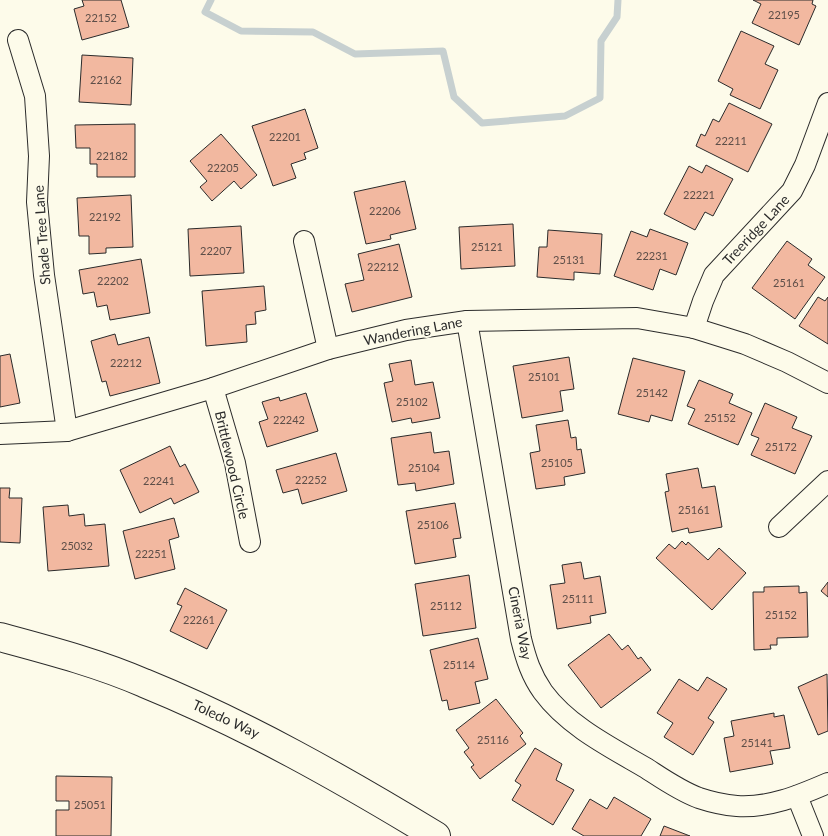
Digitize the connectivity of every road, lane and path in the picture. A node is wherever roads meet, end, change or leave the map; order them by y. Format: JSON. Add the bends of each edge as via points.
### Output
{"nodes":[{"id":1,"x":18,"y":40,"type":"dead end"},
{"id":2,"x":828,"y":103,"type":"edge"},
{"id":3,"x":304,"y":241,"type":"dead end"},
{"id":4,"x":468,"y":321,"type":"junction"},
{"id":5,"x":694,"y":328,"type":"junction"},
{"id":6,"x":328,"y":349,"type":"junction"},
{"id":7,"x":828,"y":382,"type":"edge"},
{"id":8,"x":213,"y":388,"type":"junction"},
{"id":9,"x":67,"y":431,"type":"junction"},
{"id":10,"x":0,"y":434,"type":"edge"},
{"id":11,"x":828,"y":482,"type":"edge"},
{"id":12,"x":779,"y":526,"type":"dead end"},
{"id":13,"x":250,"y":542,"type":"dead end"},
{"id":14,"x":0,"y":636,"type":"edge"},
{"id":15,"x":828,"y":784,"type":"edge"},
{"id":16,"x":797,"y":796,"type":"junction"},
{"id":17,"x":436,"y":836,"type":"edge"},
{"id":18,"x":814,"y":836,"type":"edge"}],
"edges":[{"from":1,"to":9,"type":"street","name":"Shade Tree Lane","via":[[36,96],[37,202]]},
{"from":2,"to":5,"type":"street","name":"Treeridge Lane","via":[[792,191],[714,275]]},
{"from":3,"to":6,"type":"street"},
{"from":4,"to":5,"type":"street","name":"Wandering Lane","via":[[637,318]]},
{"from":4,"to":6,"type":"street","name":"Wandering Lane","via":[[406,330]]},
{"from":4,"to":16,"type":"street","name":"Cineria Way","via":[[521,640],[530,672],[561,711],[599,740],[683,791],[722,804],[754,806]]},
{"from":5,"to":7,"type":"street","name":"Wandering Lane","via":[[744,344]]},
{"from":6,"to":8,"type":"street","name":"Wandering Lane"},
{"from":8,"to":9,"type":"street","name":"Wandering Lane"},
{"from":8,"to":13,"type":"street","name":"Brittlewood Circle","via":[[235,463]]},
{"from":9,"to":10,"type":"street","name":"Wandering Lane"},
{"from":11,"to":12,"type":"street"},
{"from":14,"to":17,"type":"main road","name":"Toledo Way","via":[[142,682],[227,719],[298,755]]},
{"from":15,"to":16,"type":"street","name":"Cineria Way"},
{"from":16,"to":18,"type":"street"}]}
